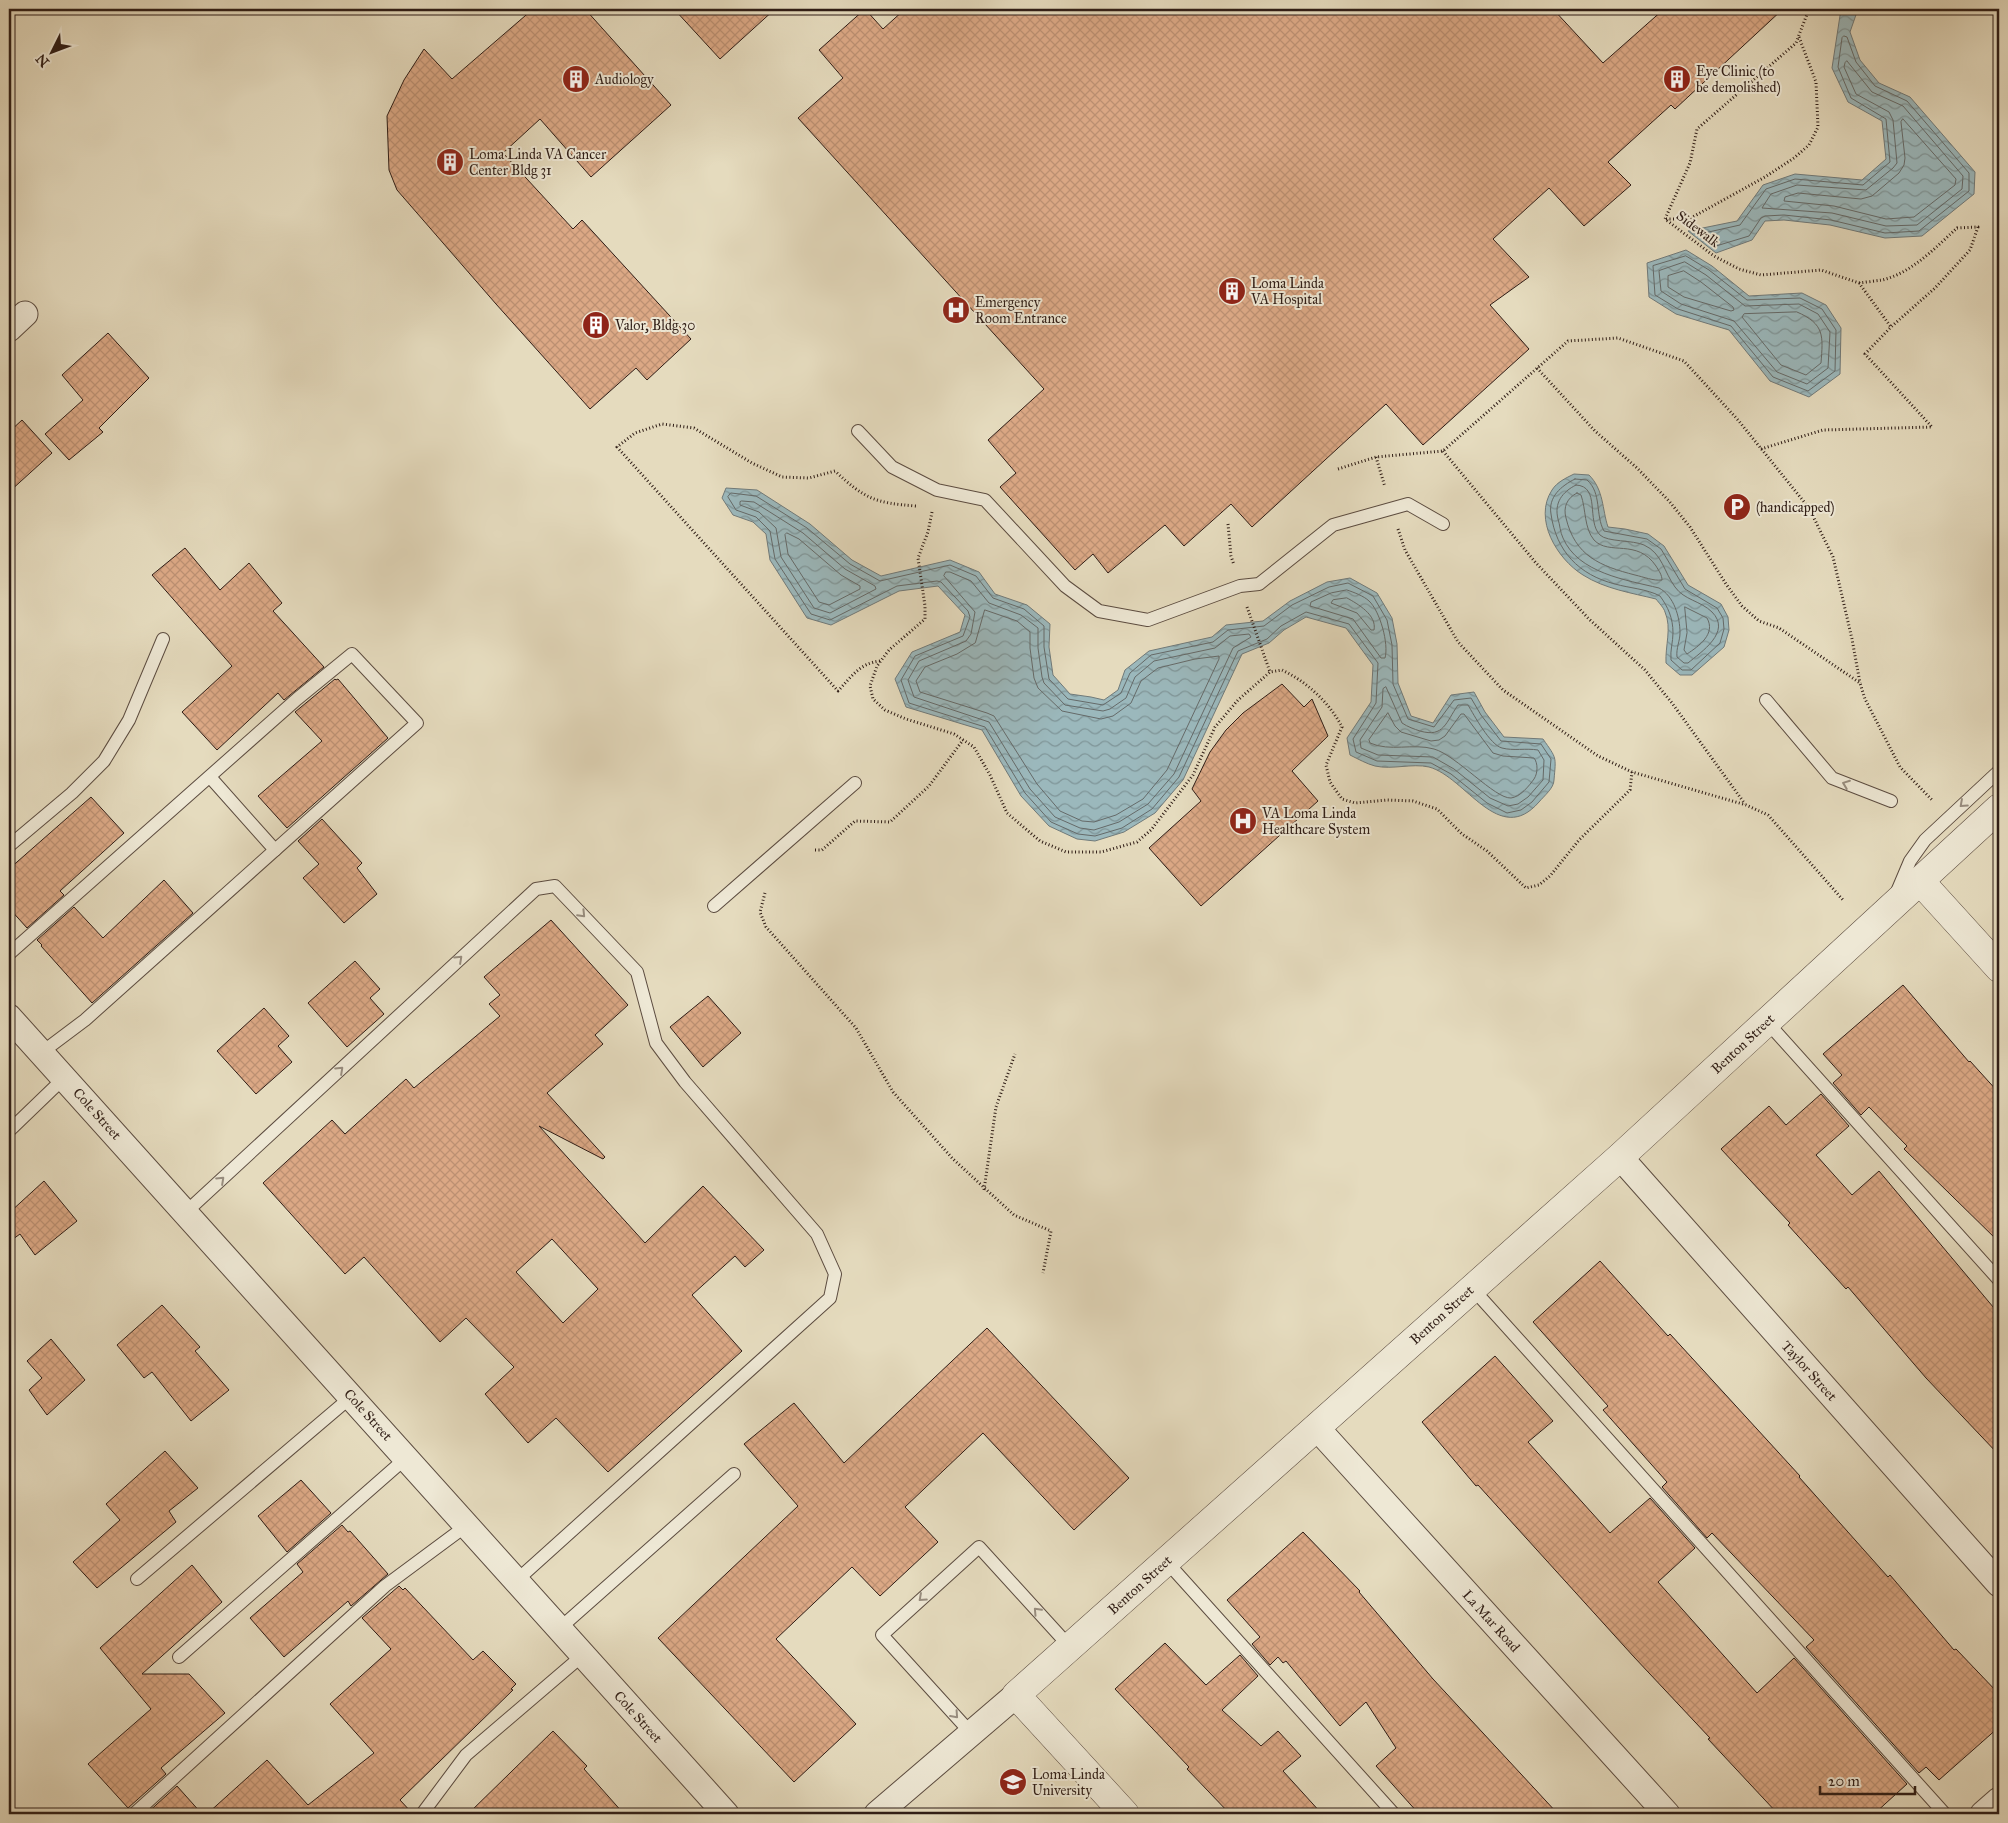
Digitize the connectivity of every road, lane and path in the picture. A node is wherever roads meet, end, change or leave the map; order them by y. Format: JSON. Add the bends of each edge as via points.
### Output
{"nodes":[{"id":1,"x":1809,"y":9,"type":"edge"},
{"id":2,"x":1798,"y":37,"type":"junction"},
{"id":3,"x":1666,"y":219,"type":"junction"},
{"id":4,"x":1858,"y":283,"type":"junction"},
{"id":5,"x":1890,"y":327,"type":"junction"},
{"id":6,"x":1537,"y":368,"type":"junction"},
{"id":7,"x":858,"y":431,"type":"dead end"},
{"id":8,"x":1761,"y":449,"type":"junction"},
{"id":9,"x":1443,"y":451,"type":"junction"},
{"id":10,"x":1376,"y":457,"type":"junction"},
{"id":11,"x":1338,"y":469,"type":"dead end"},
{"id":12,"x":924,"y":506,"type":"dead end"},
{"id":13,"x":1392,"y":508,"type":"junction"},
{"id":14,"x":930,"y":518,"type":"dead end"},
{"id":15,"x":1443,"y":524,"type":"dead end"},
{"id":16,"x":1251,"y":616,"type":"dead end"},
{"id":17,"x":163,"y":639,"type":"dead end"},
{"id":18,"x":880,"y":661,"type":"junction"},
{"id":19,"x":1270,"y":672,"type":"junction"},
{"id":20,"x":1860,"y":683,"type":"junction"},
{"id":21,"x":1766,"y":700,"type":"dead end"},
{"id":22,"x":964,"y":740,"type":"junction"},
{"id":23,"x":1632,"y":772,"type":"junction"},
{"id":24,"x":1999,"y":772,"type":"edge"},
{"id":25,"x":210,"y":777,"type":"junction"},
{"id":26,"x":855,"y":782,"type":"dead end"},
{"id":27,"x":1891,"y":802,"type":"dead end"},
{"id":28,"x":1746,"y":805,"type":"junction"},
{"id":29,"x":1936,"y":805,"type":"dead end"},
{"id":30,"x":1999,"y":808,"type":"edge"},
{"id":31,"x":9,"y":846,"type":"edge"},
{"id":32,"x":275,"y":850,"type":"junction"},
{"id":33,"x":812,"y":850,"type":"dead end"},
{"id":34,"x":1920,"y":881,"type":"junction"},
{"id":35,"x":769,"y":889,"type":"dead end"},
{"id":36,"x":1843,"y":900,"type":"dead end"},
{"id":37,"x":714,"y":906,"type":"dead end"},
{"id":38,"x":1891,"y":908,"type":"junction"},
{"id":39,"x":9,"y":954,"type":"edge"},
{"id":40,"x":1999,"y":968,"type":"edge"},
{"id":41,"x":9,"y":1017,"type":"edge"},
{"id":42,"x":1767,"y":1022,"type":"junction"},
{"id":43,"x":41,"y":1053,"type":"junction"},
{"id":44,"x":1015,"y":1054,"type":"dead end"},
{"id":45,"x":64,"y":1078,"type":"junction"},
{"id":46,"x":9,"y":1131,"type":"edge"},
{"id":47,"x":1620,"y":1157,"type":"junction"},
{"id":48,"x":984,"y":1190,"type":"junction"},
{"id":49,"x":185,"y":1213,"type":"junction"},
{"id":50,"x":1043,"y":1273,"type":"dead end"},
{"id":51,"x":1999,"y":1280,"type":"edge"},
{"id":52,"x":1472,"y":1288,"type":"junction"},
{"id":53,"x":351,"y":1397,"type":"junction"},
{"id":54,"x":1316,"y":1427,"type":"junction"},
{"id":55,"x":406,"y":1458,"type":"junction"},
{"id":56,"x":734,"y":1474,"type":"dead end"},
{"id":57,"x":466,"y":1526,"type":"junction"},
{"id":58,"x":1166,"y":1562,"type":"junction"},
{"id":59,"x":137,"y":1579,"type":"dead end"},
{"id":60,"x":516,"y":1581,"type":"junction"},
{"id":61,"x":1999,"y":1584,"type":"edge"},
{"id":62,"x":559,"y":1629,"type":"junction"},
{"id":63,"x":1070,"y":1647,"type":"junction"},
{"id":64,"x":583,"y":1656,"type":"junction"},
{"id":65,"x":179,"y":1657,"type":"dead end"},
{"id":66,"x":1016,"y":1694,"type":"junction"},
{"id":67,"x":971,"y":1733,"type":"junction"},
{"id":68,"x":1999,"y":1800,"type":"edge"},
{"id":69,"x":134,"y":1814,"type":"edge"},
{"id":70,"x":422,"y":1814,"type":"edge"},
{"id":71,"x":726,"y":1814,"type":"edge"},
{"id":72,"x":877,"y":1814,"type":"edge"},
{"id":73,"x":1125,"y":1814,"type":"edge"},
{"id":74,"x":1394,"y":1814,"type":"edge"},
{"id":75,"x":1667,"y":1814,"type":"edge"},
{"id":76,"x":1945,"y":1814,"type":"edge"},
{"id":77,"x":1983,"y":1814,"type":"edge"}],
"edges":[{"from":1,"to":2,"type":"path","name":"Sidewalk"},
{"from":2,"to":3,"type":"path","name":"Sidewalk","via":[[1796,43],[1697,129],[1690,163]]},
{"from":2,"to":3,"type":"path","via":[[1816,82],[1818,127],[1810,145],[1765,176],[1689,219]]},
{"from":3,"to":4,"type":"path","name":"Sidewalk","via":[[1714,256],[1738,269],[1761,275],[1821,270]]},
{"from":4,"to":5,"type":"path"},
{"from":4,"to":5,"type":"path","via":[[1884,279],[1908,269],[1957,228],[1978,227],[1970,250],[1935,288]]},
{"from":5,"to":8,"type":"path","via":[[1865,354],[1932,427],[1823,430]]},
{"from":6,"to":8,"type":"path","via":[[1568,341],[1618,338],[1684,361]]},
{"from":6,"to":9,"type":"path"},
{"from":6,"to":20,"type":"path","via":[[1669,501],[1690,526],[1742,606],[1759,621],[1779,628]]},
{"from":7,"to":13,"type":"lane","via":[[892,467],[937,490],[985,500],[1065,586],[1099,611],[1148,620],[1240,586],[1259,584],[1333,525]]},
{"from":8,"to":20,"type":"path","via":[[1808,508],[1833,557]]},
{"from":9,"to":10,"type":"path"},
{"from":9,"to":28,"type":"path","via":[[1536,563],[1589,619],[1645,670]]},
{"from":10,"to":11,"type":"path"},
{"from":10,"to":13,"type":"path"},
{"from":12,"to":18,"type":"path","via":[[872,500],[835,471],[809,478],[782,477],[694,428],[662,424],[635,432],[617,447],[838,691],[860,668],[869,662]]},
{"from":13,"to":15,"type":"lane","via":[[1408,504]]},
{"from":13,"to":23,"type":"path","via":[[1404,550],[1458,642],[1502,690],[1598,756]]},
{"from":14,"to":18,"type":"path","via":[[918,558],[925,619],[888,650]]},
{"from":16,"to":19,"type":"path"},
{"from":17,"to":31,"type":"lane","via":[[129,720],[104,760],[72,793]]},
{"from":18,"to":22,"type":"path","via":[[870,686],[873,699],[885,710]]},
{"from":19,"to":22,"type":"path","via":[[1238,700],[1215,727],[1193,775],[1151,830],[1137,842],[1100,852],[1066,852],[1040,841],[1007,813],[982,760],[974,747]]},
{"from":19,"to":23,"type":"path","via":[[1282,670],[1306,684],[1325,702],[1342,727],[1326,764],[1330,782],[1342,799],[1355,803],[1414,801],[1437,809],[1526,888],[1550,876],[1579,840],[1630,790]]},
{"from":20,"to":29,"type":"path","via":[[1864,700],[1900,767]]},
{"from":27,"to":21,"type":"lane","one_way":true,"via":[[1832,778]]},
{"from":22,"to":33,"type":"path","via":[[929,786],[890,822],[855,821],[822,850]]},
{"from":23,"to":28,"type":"path"},
{"from":24,"to":38,"type":"lane","one_way":true,"via":[[1925,840],[1910,861]]},
{"from":25,"to":32,"type":"lane"},
{"from":25,"to":32,"type":"lane","via":[[352,654],[417,724]]},
{"from":25,"to":39,"type":"lane"},
{"from":26,"to":37,"type":"lane"},
{"from":28,"to":36,"type":"path","via":[[1768,815]]},
{"from":30,"to":34,"type":"street","name":"Benton Street"},
{"from":32,"to":43,"type":"lane","via":[[85,1020]]},
{"from":34,"to":38,"type":"street","name":"Benton Street"},
{"from":34,"to":40,"type":"street"},
{"from":35,"to":48,"type":"path","via":[[764,894],[760,912],[766,927],[856,1028],[893,1092]]},
{"from":38,"to":42,"type":"street","name":"Benton Street"},
{"from":41,"to":43,"type":"street","name":"Cole Street"},
{"from":42,"to":47,"type":"street","name":"Benton Street"},
{"from":42,"to":51,"type":"lane"},
{"from":43,"to":45,"type":"street","name":"Cole Street"},
{"from":44,"to":48,"type":"path","via":[[996,1107]]},
{"from":45,"to":46,"type":"lane"},
{"from":45,"to":49,"type":"street","name":"Cole Street"},
{"from":47,"to":52,"type":"street","name":"Benton Street"},
{"from":47,"to":61,"type":"street","name":"Taylor Street"},
{"from":48,"to":50,"type":"path","via":[[1014,1215],[1051,1231]]},
{"from":49,"to":53,"type":"street","name":"Cole Street"},
{"from":49,"to":60,"type":"lane","one_way":true,"via":[[536,888],[555,886],[637,972],[656,1043],[685,1082],[817,1234],[835,1274],[830,1298]]},
{"from":52,"to":54,"type":"street","name":"Benton Street"},
{"from":52,"to":76,"type":"lane"},
{"from":53,"to":55,"type":"street","name":"Cole Street"},
{"from":53,"to":59,"type":"lane"},
{"from":54,"to":58,"type":"street","name":"Benton Street"},
{"from":54,"to":75,"type":"street","name":"La Mar Road"},
{"from":55,"to":57,"type":"street","name":"Cole Street"},
{"from":55,"to":65,"type":"lane"},
{"from":56,"to":62,"type":"lane"},
{"from":57,"to":60,"type":"street","name":"Cole Street"},
{"from":57,"to":69,"type":"lane","via":[[385,1586]]},
{"from":58,"to":63,"type":"street","name":"Benton Street"},
{"from":58,"to":74,"type":"lane"},
{"from":60,"to":62,"type":"street","name":"Cole Street"},
{"from":62,"to":64,"type":"street","name":"Cole Street"},
{"from":63,"to":66,"type":"street","name":"Benton Street"},
{"from":63,"to":67,"type":"lane","one_way":true,"via":[[979,1547],[882,1635]]},
{"from":64,"to":70,"type":"lane","via":[[466,1755]]},
{"from":64,"to":71,"type":"street","name":"Cole Street"},
{"from":66,"to":67,"type":"street","name":"Benton Street"},
{"from":66,"to":73,"type":"street"},
{"from":67,"to":72,"type":"street","name":"Benton Street"},
{"from":68,"to":77,"type":"street"}]}
